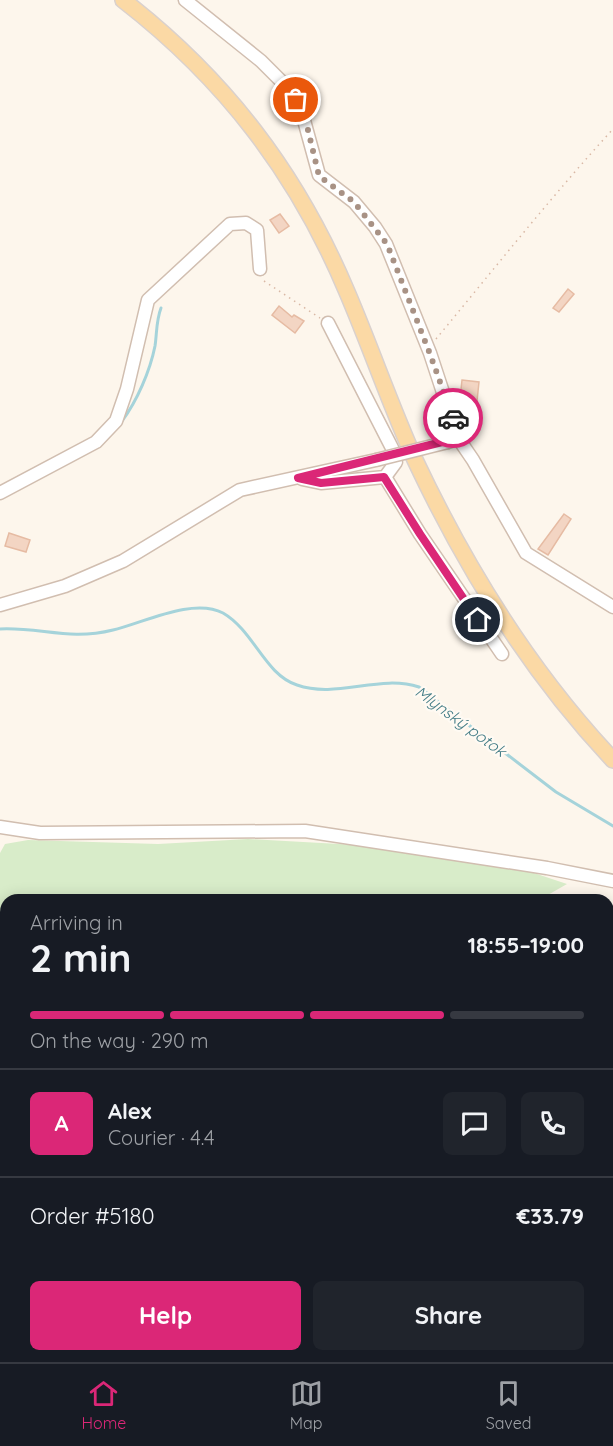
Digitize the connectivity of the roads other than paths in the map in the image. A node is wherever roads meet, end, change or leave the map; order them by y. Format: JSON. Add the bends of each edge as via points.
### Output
{"nodes":[{"id":1,"x":123,"y":0,"type":"edge"},
{"id":2,"x":185,"y":0,"type":"edge"},
{"id":3,"x":260,"y":269,"type":"road end"},
{"id":4,"x":327,"y":323,"type":"road end"},
{"id":5,"x":453,"y":440,"type":"junction"},
{"id":6,"x":384,"y":477,"type":"junction"},
{"id":7,"x":298,"y":478,"type":"junction"},
{"id":8,"x":0,"y":493,"type":"edge"},
{"id":9,"x":0,"y":605,"type":"edge"},
{"id":10,"x":613,"y":608,"type":"edge"},
{"id":11,"x":502,"y":654,"type":"dead end"},
{"id":12,"x":613,"y":760,"type":"edge"},
{"id":13,"x":0,"y":827,"type":"edge"},
{"id":14,"x":613,"y":881,"type":"edge"}],
"edges":[{"from":1,"to":12,"type":"main road","via":[[210,77],[281,166],[325,243],[416,461],[458,545],[518,641]]},
{"from":2,"to":5,"type":"street","via":[[273,71],[296,100],[319,176],[354,202],[387,244],[430,354]]},
{"from":3,"to":8,"type":"street","via":[[257,230],[246,224],[230,224],[148,300],[116,421],[96,442]]},
{"from":4,"to":6,"type":"street","via":[[392,448],[396,462]]},
{"from":5,"to":7,"type":"street","bridge":true},
{"from":5,"to":10,"type":"street","via":[[473,460],[526,553]]},
{"from":6,"to":7,"type":"street","via":[[321,483]]},
{"from":6,"to":11,"type":"street"},
{"from":7,"to":9,"type":"street","via":[[240,490],[123,561],[65,586]]},
{"from":13,"to":14,"type":"street","via":[[40,833],[304,831],[460,853]]}]}
